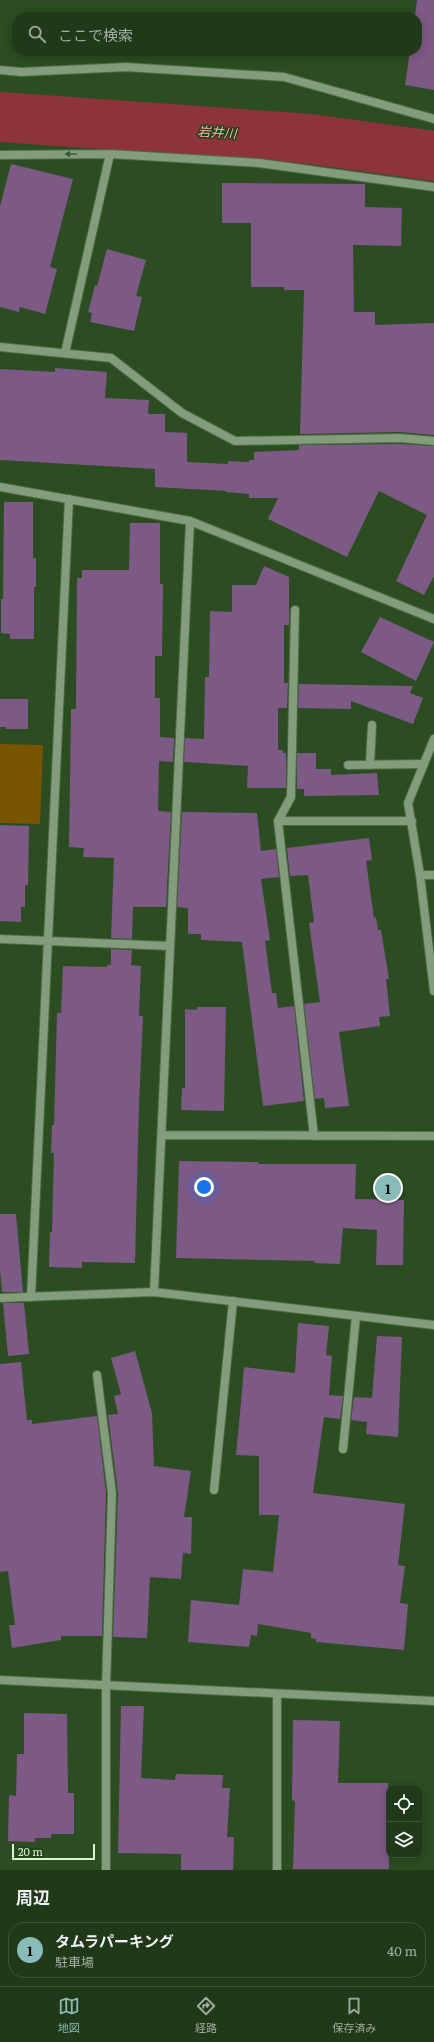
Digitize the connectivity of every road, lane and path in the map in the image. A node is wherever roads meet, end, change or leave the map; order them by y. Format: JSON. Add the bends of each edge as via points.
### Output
{"nodes":[{"id":1,"x":0,"y":70,"type":"edge"},
{"id":2,"x":434,"y":118,"type":"edge"},
{"id":3,"x":110,"y":154,"type":"junction"},
{"id":4,"x":0,"y":155,"type":"edge"},
{"id":5,"x":434,"y":188,"type":"edge"},
{"id":6,"x":0,"y":347,"type":"edge"},
{"id":7,"x":65,"y":354,"type":"junction"},
{"id":8,"x":434,"y":441,"type":"edge"},
{"id":9,"x":0,"y":487,"type":"edge"},
{"id":10,"x":69,"y":498,"type":"junction"},
{"id":11,"x":190,"y":521,"type":"junction"},
{"id":12,"x":295,"y":610,"type":"dead end"},
{"id":13,"x":434,"y":619,"type":"edge"},
{"id":14,"x":372,"y":725,"type":"dead end"},
{"id":15,"x":434,"y":739,"type":"edge"},
{"id":16,"x":424,"y":764,"type":"junction"},
{"id":17,"x":348,"y":765,"type":"dead end"},
{"id":18,"x":370,"y":765,"type":"junction"},
{"id":19,"x":278,"y":821,"type":"junction"},
{"id":20,"x":412,"y":821,"type":"junction"},
{"id":21,"x":420,"y":875,"type":"junction"},
{"id":22,"x":434,"y":875,"type":"edge"},
{"id":23,"x":0,"y":939,"type":"edge"},
{"id":24,"x":48,"y":941,"type":"junction"},
{"id":25,"x":170,"y":946,"type":"junction"},
{"id":26,"x":434,"y":991,"type":"edge"},
{"id":27,"x":163,"y":1136,"type":"junction"},
{"id":28,"x":314,"y":1136,"type":"junction"},
{"id":29,"x":434,"y":1136,"type":"edge"},
{"id":30,"x":154,"y":1292,"type":"junction"},
{"id":31,"x":31,"y":1297,"type":"junction"},
{"id":32,"x":0,"y":1298,"type":"edge"},
{"id":33,"x":233,"y":1301,"type":"junction"},
{"id":34,"x":356,"y":1316,"type":"junction"},
{"id":35,"x":434,"y":1325,"type":"edge"},
{"id":36,"x":97,"y":1375,"type":"dead end"},
{"id":37,"x":343,"y":1449,"type":"dead end"},
{"id":38,"x":214,"y":1490,"type":"dead end"},
{"id":39,"x":0,"y":1680,"type":"edge"},
{"id":40,"x":106,"y":1687,"type":"junction"},
{"id":41,"x":277,"y":1695,"type":"junction"},
{"id":42,"x":434,"y":1701,"type":"edge"},
{"id":43,"x":106,"y":1870,"type":"edge"},
{"id":44,"x":277,"y":1870,"type":"edge"}],
"edges":[{"from":1,"to":2,"type":"street","via":[[21,72],[126,67],[284,77]]},
{"from":3,"to":4,"type":"street","one_way":true},
{"from":3,"to":5,"type":"street","via":[[259,163]]},
{"from":3,"to":7,"type":"street"},
{"from":6,"to":7,"type":"street"},
{"from":7,"to":8,"type":"street","via":[[110,358],[182,413],[235,440],[400,438]]},
{"from":9,"to":10,"type":"street"},
{"from":10,"to":11,"type":"street"},
{"from":10,"to":24,"type":"street"},
{"from":11,"to":13,"type":"street"},
{"from":11,"to":25,"type":"street"},
{"from":12,"to":19,"type":"street","via":[[291,796]]},
{"from":14,"to":18,"type":"street"},
{"from":15,"to":16,"type":"street"},
{"from":16,"to":18,"type":"street"},
{"from":16,"to":20,"type":"street","via":[[408,803]]},
{"from":17,"to":18,"type":"street"},
{"from":19,"to":20,"type":"street"},
{"from":19,"to":28,"type":"street"},
{"from":20,"to":21,"type":"street"},
{"from":21,"to":22,"type":"street"},
{"from":21,"to":26,"type":"street"},
{"from":23,"to":24,"type":"street"},
{"from":24,"to":25,"type":"street"},
{"from":24,"to":31,"type":"street"},
{"from":25,"to":27,"type":"street"},
{"from":27,"to":28,"type":"street"},
{"from":27,"to":30,"type":"street"},
{"from":28,"to":29,"type":"street"},
{"from":30,"to":31,"type":"street"},
{"from":30,"to":33,"type":"street"},
{"from":31,"to":32,"type":"street"},
{"from":33,"to":34,"type":"street"},
{"from":33,"to":38,"type":"street"},
{"from":34,"to":35,"type":"street"},
{"from":34,"to":37,"type":"street"},
{"from":36,"to":40,"type":"street","via":[[112,1493]]},
{"from":39,"to":40,"type":"street"},
{"from":40,"to":41,"type":"street"},
{"from":40,"to":43,"type":"street"},
{"from":41,"to":42,"type":"street"},
{"from":41,"to":44,"type":"street"}]}
